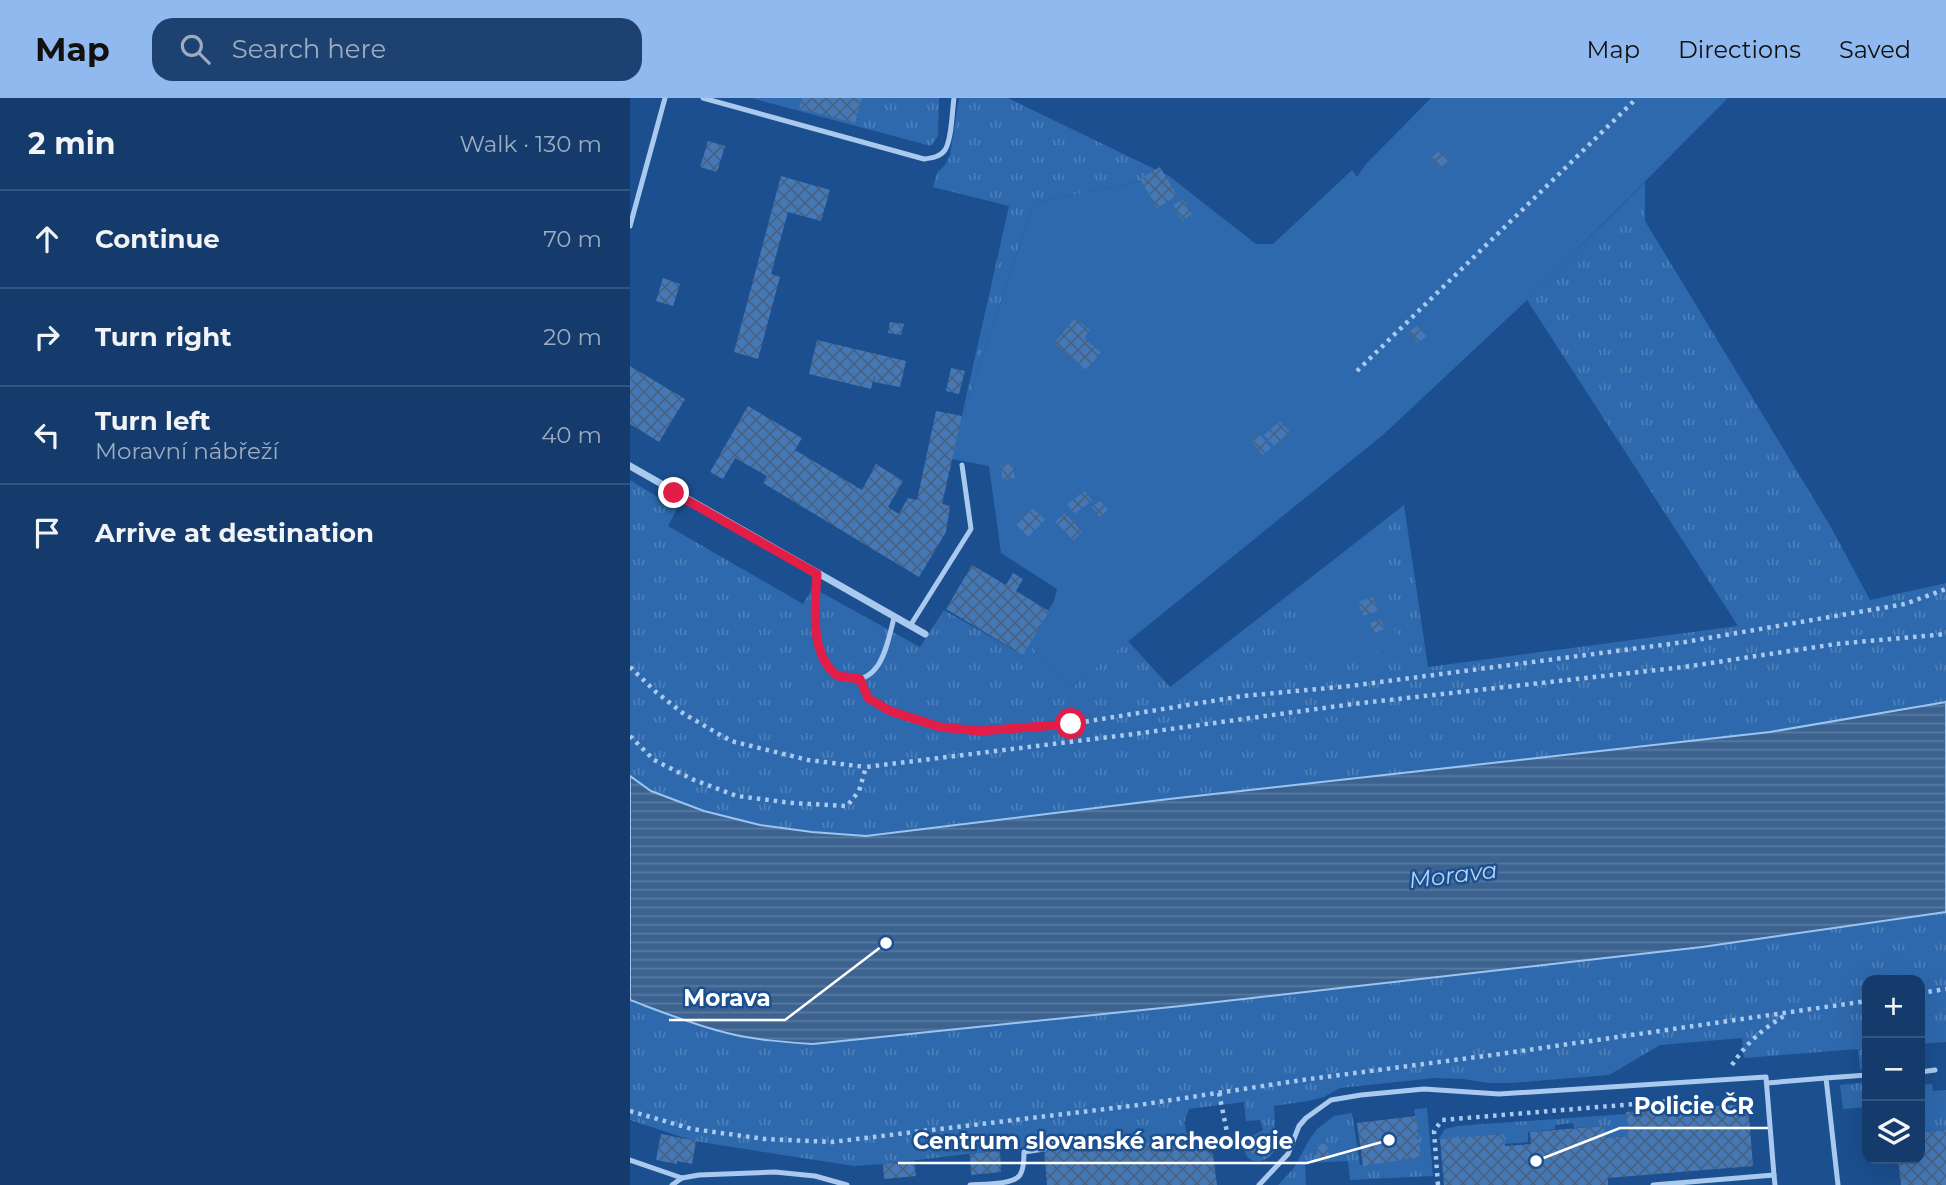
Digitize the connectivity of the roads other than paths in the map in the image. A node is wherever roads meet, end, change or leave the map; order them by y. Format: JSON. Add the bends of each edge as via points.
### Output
{"nodes":[{"id":1,"x":665,"y":98,"type":"edge"},
{"id":2,"x":703,"y":98,"type":"edge"},
{"id":3,"x":954,"y":98,"type":"edge"},
{"id":4,"x":630,"y":226,"type":"edge"},
{"id":5,"x":962,"y":465,"type":"dead end"},
{"id":6,"x":630,"y":466,"type":"edge"},
{"id":7,"x":817,"y":574,"type":"junction"},
{"id":8,"x":894,"y":618,"type":"junction"},
{"id":9,"x":910,"y":626,"type":"junction"},
{"id":10,"x":925,"y":634,"type":"dead end"},
{"id":11,"x":1935,"y":1070,"type":"dead end"},
{"id":12,"x":1925,"y":1071,"type":"edge"},
{"id":13,"x":1862,"y":1075,"type":"edge"},
{"id":14,"x":1826,"y":1078,"type":"junction"},
{"id":15,"x":1767,"y":1083,"type":"junction"},
{"id":16,"x":1052,"y":1143,"type":"dead end"},
{"id":17,"x":630,"y":1160,"type":"edge"},
{"id":18,"x":1774,"y":1175,"type":"junction"},
{"id":19,"x":682,"y":1178,"type":"junction"},
{"id":20,"x":673,"y":1185,"type":"edge"},
{"id":21,"x":847,"y":1185,"type":"edge"},
{"id":22,"x":970,"y":1185,"type":"edge"},
{"id":23,"x":1259,"y":1185,"type":"edge"},
{"id":24,"x":1653,"y":1185,"type":"edge"},
{"id":25,"x":1775,"y":1185,"type":"edge"},
{"id":26,"x":1838,"y":1185,"type":"edge"}],
"edges":[{"from":1,"to":4,"type":"lane"},
{"from":2,"to":3,"type":"lane","via":[[924,159],[945,151]]},
{"from":5,"to":9,"type":"lane","via":[[971,528]]},
{"from":6,"to":7,"type":"street"},
{"from":7,"to":8,"type":"street"},
{"from":7,"to":8,"type":"lane","via":[[817,634],[823,661],[838,676],[860,679],[872,673],[884,657]]},
{"from":8,"to":9,"type":"street"},
{"from":9,"to":10,"type":"street"},
{"from":11,"to":12,"type":"lane"},
{"from":13,"to":14,"type":"lane"},
{"from":14,"to":15,"type":"lane"},
{"from":14,"to":26,"type":"lane"},
{"from":15,"to":18,"type":"lane"},
{"from":15,"to":23,"type":"lane","via":[[1766,1077],[1499,1094],[1424,1089],[1331,1100],[1299,1126],[1287,1154]]},
{"from":16,"to":22,"type":"lane","via":[[1024,1152],[1018,1178]]},
{"from":17,"to":19,"type":"lane"},
{"from":18,"to":24,"type":"lane"},
{"from":18,"to":25,"type":"lane"},
{"from":19,"to":20,"type":"lane"},
{"from":19,"to":21,"type":"lane","via":[[775,1172]]}]}
